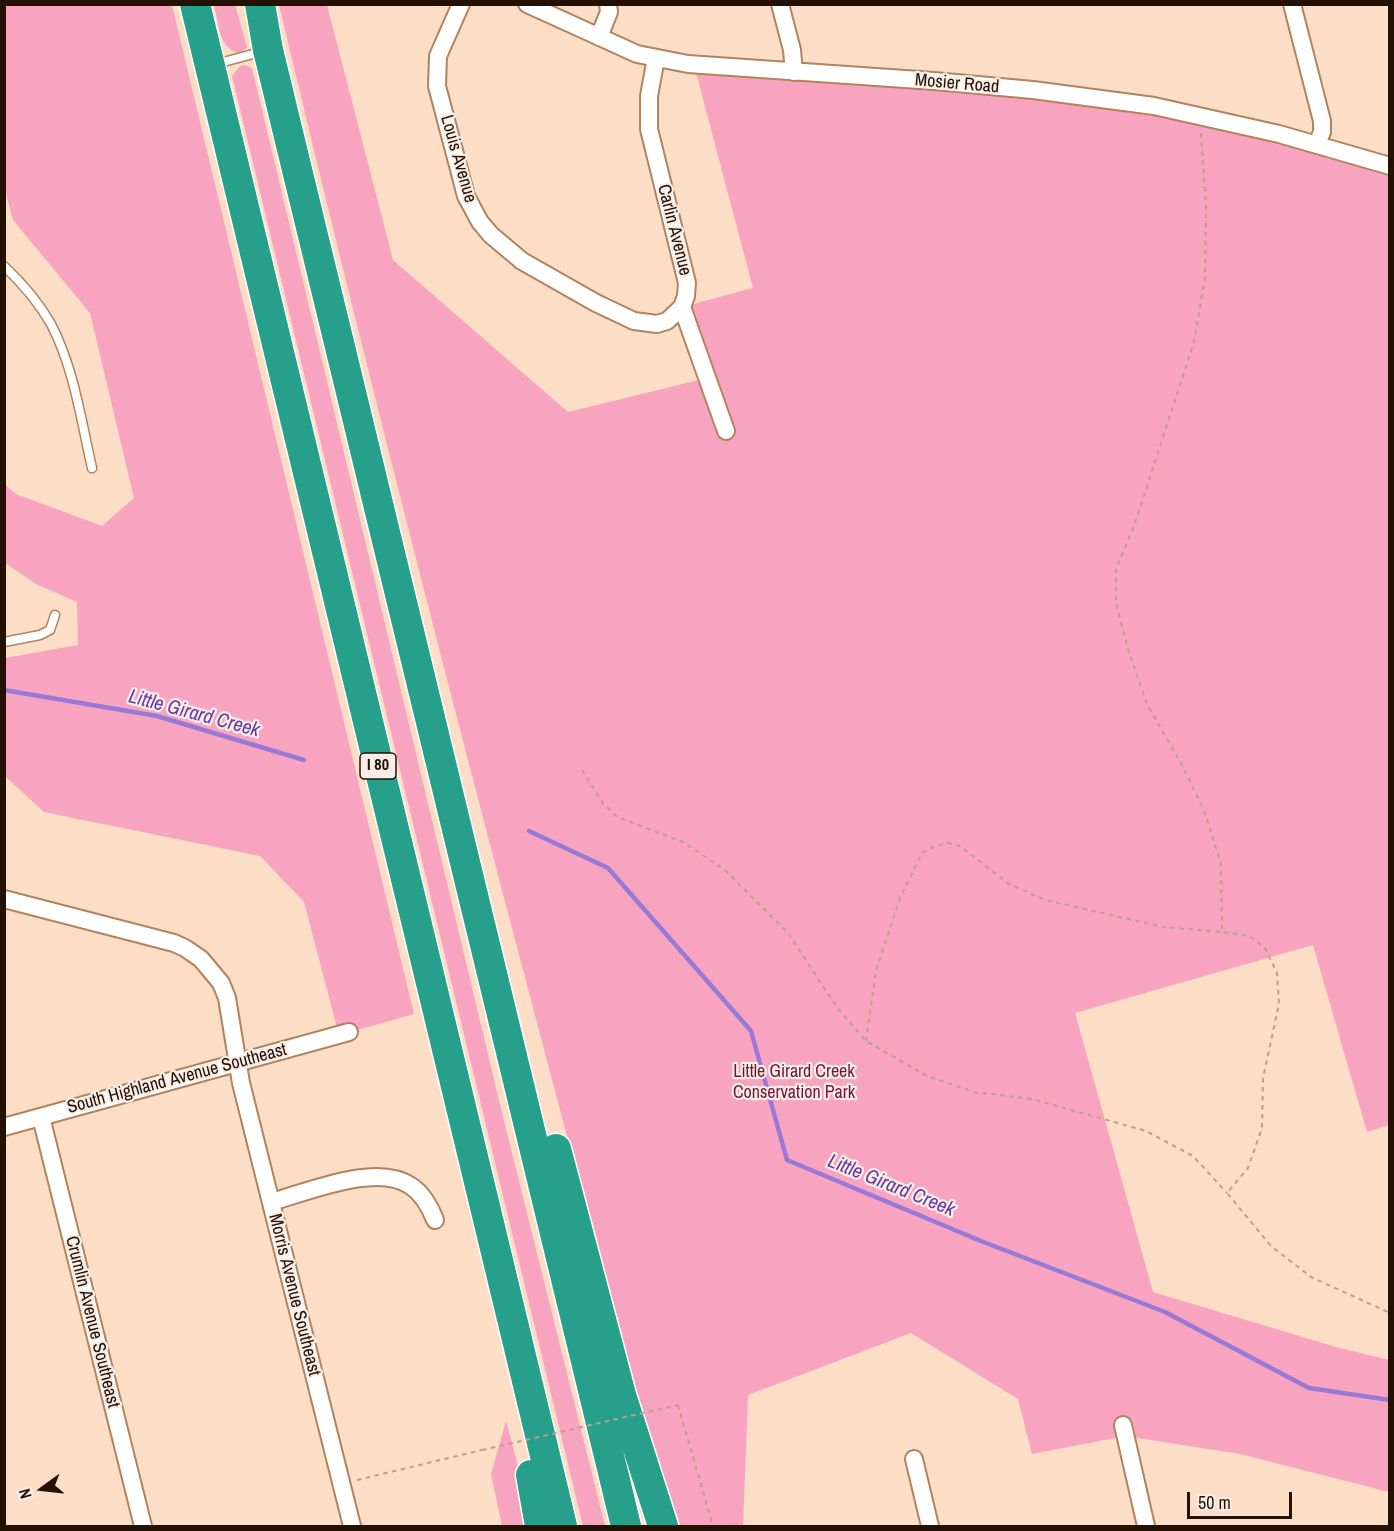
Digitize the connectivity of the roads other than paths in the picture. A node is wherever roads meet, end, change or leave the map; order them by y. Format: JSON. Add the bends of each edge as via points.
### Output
{"nodes":[{"id":1,"x":195,"y":4,"type":"edge"},
{"id":2,"x":260,"y":4,"type":"edge"},
{"id":3,"x":461,"y":4,"type":"edge"},
{"id":4,"x":527,"y":4,"type":"edge"},
{"id":5,"x":608,"y":4,"type":"edge"},
{"id":6,"x":780,"y":4,"type":"edge"},
{"id":7,"x":1292,"y":4,"type":"edge"},
{"id":8,"x":599,"y":37,"type":"junction"},
{"id":9,"x":268,"y":50,"type":"junction"},
{"id":10,"x":656,"y":58,"type":"junction"},
{"id":11,"x":209,"y":66,"type":"junction"},
{"id":12,"x":794,"y":72,"type":"junction"},
{"id":13,"x":1317,"y":144,"type":"junction"},
{"id":14,"x":1389,"y":166,"type":"edge"},
{"id":15,"x":4,"y":266,"type":"edge"},
{"id":16,"x":682,"y":307,"type":"junction"},
{"id":17,"x":726,"y":431,"type":"dead end"},
{"id":18,"x":92,"y":468,"type":"dead end"},
{"id":19,"x":55,"y":615,"type":"dead end"},
{"id":20,"x":4,"y":642,"type":"edge"},
{"id":21,"x":4,"y":899,"type":"edge"},
{"id":22,"x":491,"y":968,"type":"junction"},
{"id":23,"x":349,"y":1032,"type":"dead end"},
{"id":24,"x":238,"y":1063,"type":"junction"},
{"id":25,"x":41,"y":1117,"type":"junction"},
{"id":26,"x":4,"y":1127,"type":"edge"},
{"id":27,"x":483,"y":1201,"type":"junction"},
{"id":28,"x":271,"y":1202,"type":"junction"},
{"id":29,"x":435,"y":1220,"type":"dead end"},
{"id":30,"x":1123,"y":1425,"type":"dead end"},
{"id":31,"x":914,"y":1459,"type":"dead end"},
{"id":32,"x":143,"y":1527,"type":"edge"},
{"id":33,"x":352,"y":1527,"type":"edge"},
{"id":34,"x":540,"y":1527,"type":"edge"},
{"id":35,"x":562,"y":1527,"type":"edge"},
{"id":36,"x":626,"y":1527,"type":"edge"},
{"id":37,"x":663,"y":1527,"type":"edge"},
{"id":38,"x":930,"y":1527,"type":"edge"},
{"id":39,"x":1146,"y":1527,"type":"edge"}],
"edges":[{"from":1,"to":11,"type":"highway","number":"I 80"},
{"from":2,"to":9,"type":"highway"},
{"from":3,"to":16,"type":"street","name":"Louis Avenue","via":[[438,56],[437,86],[466,196],[480,222],[522,261],[634,321],[657,324],[667,321]]},
{"from":4,"to":8,"type":"street","name":"Mosier Road"},
{"from":5,"to":8,"type":"street","via":[[609,12]]},
{"from":6,"to":12,"type":"street"},
{"from":7,"to":13,"type":"street","via":[[1322,121],[1323,132]]},
{"from":8,"to":10,"type":"street","name":"Mosier Road"},
{"from":9,"to":11,"type":"lane"},
{"from":9,"to":22,"type":"highway"},
{"from":10,"to":12,"type":"street","name":"Mosier Road"},
{"from":10,"to":16,"type":"street","name":"Carlin Avenue","via":[[649,96],[649,129],[687,283]]},
{"from":11,"to":27,"type":"highway","number":"I 80"},
{"from":12,"to":13,"type":"street","name":"Mosier Road","via":[[1033,90],[1154,106]]},
{"from":13,"to":14,"type":"street","name":"Mosier Road"},
{"from":15,"to":18,"type":"lane","via":[[24,285],[51,323],[68,365]]},
{"from":16,"to":17,"type":"street","name":"Carlin Avenue"},
{"from":19,"to":20,"type":"lane","via":[[50,630]]},
{"from":21,"to":24,"type":"street","name":"Morris Avenue Southeast","via":[[174,943],[201,959],[221,983],[227,998]]},
{"from":22,"to":36,"type":"highway"},
{"from":22,"to":37,"type":"highway","via":[[523,1026],[621,1395]]},
{"from":23,"to":24,"type":"street","name":"South Highland Avenue Southeast"},
{"from":24,"to":25,"type":"street","name":"South Highland Avenue Southeast"},
{"from":24,"to":28,"type":"street","name":"Morris Avenue Southeast"},
{"from":25,"to":26,"type":"street","name":"South Highland Avenue Southeast"},
{"from":25,"to":32,"type":"street","name":"Crumlin Avenue Southeast"},
{"from":27,"to":34,"type":"highway","via":[[487,1281]]},
{"from":27,"to":35,"type":"highway","number":"I 80"},
{"from":28,"to":29,"type":"street","via":[[353,1179],[390,1178],[414,1187],[426,1200]]},
{"from":28,"to":33,"type":"street","name":"Morris Avenue Southeast"},
{"from":30,"to":39,"type":"street"},
{"from":31,"to":38,"type":"street"}]}
